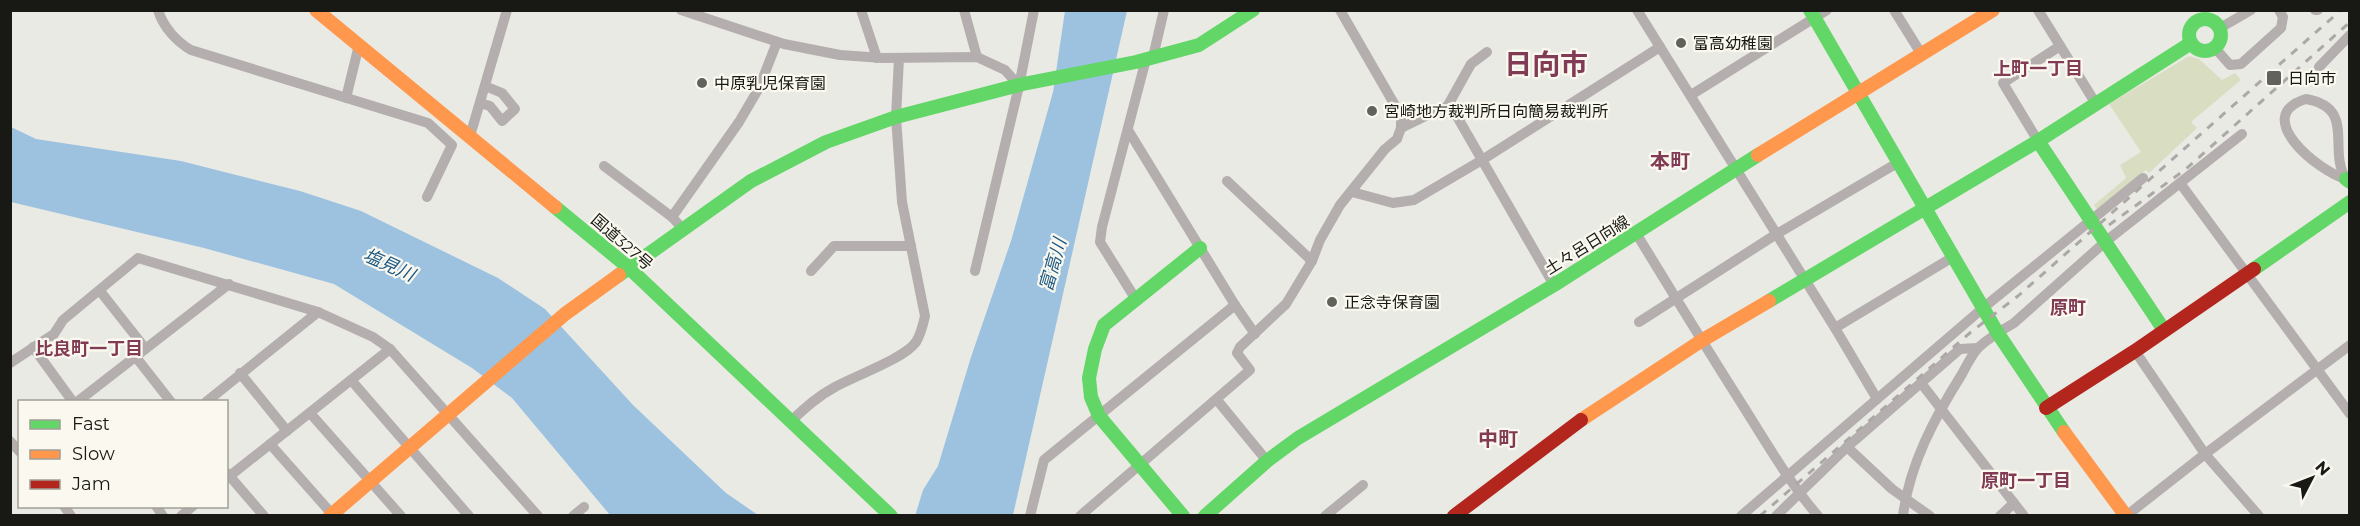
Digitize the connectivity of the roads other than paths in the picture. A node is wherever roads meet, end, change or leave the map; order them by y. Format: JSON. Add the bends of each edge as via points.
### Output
{"nodes":[{"id":1,"x":158,"y":10,"type":"edge"},
{"id":2,"x":316,"y":10,"type":"edge"},
{"id":3,"x":507,"y":10,"type":"edge"},
{"id":4,"x":681,"y":10,"type":"edge"},
{"id":5,"x":861,"y":10,"type":"edge"},
{"id":6,"x":964,"y":10,"type":"edge"},
{"id":7,"x":1034,"y":10,"type":"edge"},
{"id":8,"x":1164,"y":10,"type":"edge"},
{"id":9,"x":1253,"y":10,"type":"edge"},
{"id":10,"x":1340,"y":10,"type":"edge"},
{"id":11,"x":1637,"y":10,"type":"edge"},
{"id":12,"x":1827,"y":10,"type":"edge"},
{"id":13,"x":1894,"y":10,"type":"edge"},
{"id":14,"x":1993,"y":10,"type":"edge"},
{"id":15,"x":2038,"y":10,"type":"edge"},
{"id":16,"x":2251,"y":10,"type":"edge"},
{"id":17,"x":2279,"y":10,"type":"edge"},
{"id":18,"x":1812,"y":15,"type":"edge"},
{"id":19,"x":2193,"y":15,"type":"edge"},
{"id":20,"x":2220,"y":28,"type":"junction"},
{"id":21,"x":2349,"y":36,"type":"edge"},
{"id":22,"x":777,"y":42,"type":"junction"},
{"id":23,"x":2191,"y":43,"type":"junction"},
{"id":24,"x":359,"y":45,"type":"junction"},
{"id":25,"x":2060,"y":46,"type":"junction"},
{"id":26,"x":1660,"y":47,"type":"junction"},
{"id":27,"x":2214,"y":48,"type":"junction"},
{"id":28,"x":1486,"y":52,"type":"dead end"},
{"id":29,"x":1922,"y":55,"type":"junction"},
{"id":30,"x":977,"y":57,"type":"junction"},
{"id":31,"x":877,"y":58,"type":"junction"},
{"id":32,"x":899,"y":58,"type":"junction"},
{"id":33,"x":1145,"y":59,"type":"junction"},
{"id":34,"x":2319,"y":66,"type":"dead end"},
{"id":35,"x":1021,"y":85,"type":"junction"},
{"id":36,"x":485,"y":86,"type":"junction"},
{"id":37,"x":1860,"y":93,"type":"junction"},
{"id":38,"x":1691,"y":95,"type":"junction"},
{"id":39,"x":346,"y":98,"type":"junction"},
{"id":40,"x":480,"y":103,"type":"junction"},
{"id":41,"x":2096,"y":104,"type":"junction"},
{"id":42,"x":1448,"y":107,"type":"junction"},
{"id":43,"x":896,"y":117,"type":"junction"},
{"id":44,"x":1401,"y":128,"type":"junction"},
{"id":45,"x":1128,"y":129,"type":"junction"},
{"id":46,"x":2242,"y":134,"type":"dead end"},
{"id":47,"x":470,"y":136,"type":"junction"},
{"id":48,"x":2038,"y":141,"type":"junction"},
{"id":49,"x":1482,"y":160,"type":"junction"},
{"id":50,"x":1899,"y":162,"type":"junction"},
{"id":51,"x":604,"y":166,"type":"dead end"},
{"id":52,"x":1736,"y":169,"type":"junction"},
{"id":53,"x":2143,"y":178,"type":"dead end"},
{"id":54,"x":2348,"y":180,"type":"edge"},
{"id":55,"x":1227,"y":181,"type":"dead end"},
{"id":56,"x":2180,"y":183,"type":"junction"},
{"id":57,"x":1352,"y":192,"type":"junction"},
{"id":58,"x":427,"y":196,"type":"dead end"},
{"id":59,"x":2349,"y":202,"type":"edge"},
{"id":60,"x":1924,"y":207,"type":"junction"},
{"id":61,"x":672,"y":217,"type":"junction"},
{"id":62,"x":2090,"y":221,"type":"junction"},
{"id":63,"x":682,"y":228,"type":"junction"},
{"id":64,"x":1636,"y":233,"type":"junction"},
{"id":65,"x":1775,"y":235,"type":"junction"},
{"id":66,"x":2104,"y":243,"type":"junction"},
{"id":67,"x":911,"y":246,"type":"junction"},
{"id":68,"x":1200,"y":248,"type":"junction"},
{"id":69,"x":1953,"y":257,"type":"junction"},
{"id":70,"x":1312,"y":261,"type":"junction"},
{"id":71,"x":628,"y":267,"type":"junction"},
{"id":72,"x":811,"y":271,"type":"dead end"},
{"id":73,"x":975,"y":271,"type":"dead end"},
{"id":74,"x":2245,"y":274,"type":"junction"},
{"id":75,"x":1803,"y":280,"type":"junction"},
{"id":76,"x":229,"y":284,"type":"junction"},
{"id":77,"x":1554,"y":285,"type":"junction"},
{"id":78,"x":100,"y":291,"type":"junction"},
{"id":79,"x":1135,"y":298,"type":"junction"},
{"id":80,"x":1676,"y":300,"type":"junction"},
{"id":81,"x":1235,"y":305,"type":"junction"},
{"id":82,"x":1983,"y":308,"type":"junction"},
{"id":83,"x":318,"y":312,"type":"junction"},
{"id":84,"x":1639,"y":322,"type":"dead end"},
{"id":85,"x":1835,"y":328,"type":"junction"},
{"id":86,"x":2164,"y":330,"type":"junction"},
{"id":87,"x":1997,"y":332,"type":"junction"},
{"id":88,"x":1255,"y":334,"type":"junction"},
{"id":89,"x":1701,"y":341,"type":"junction"},
{"id":90,"x":2349,"y":345,"type":"edge"},
{"id":91,"x":33,"y":347,"type":"junction"},
{"id":92,"x":145,"y":348,"type":"junction"},
{"id":93,"x":1977,"y":348,"type":"junction"},
{"id":94,"x":390,"y":349,"type":"junction"},
{"id":95,"x":2135,"y":351,"type":"junction"},
{"id":96,"x":135,"y":356,"type":"junction"},
{"id":97,"x":10,"y":363,"type":"edge"},
{"id":98,"x":2317,"y":370,"type":"junction"},
{"id":99,"x":240,"y":373,"type":"junction"},
{"id":100,"x":351,"y":380,"type":"junction"},
{"id":101,"x":1921,"y":383,"type":"junction"},
{"id":102,"x":1877,"y":399,"type":"junction"},
{"id":103,"x":72,"y":400,"type":"edge"},
{"id":104,"x":80,"y":400,"type":"edge"},
{"id":105,"x":169,"y":400,"type":"edge"},
{"id":106,"x":208,"y":400,"type":"edge"},
{"id":107,"x":1217,"y":400,"type":"junction"},
{"id":108,"x":1940,"y":408,"type":"junction"},
{"id":109,"x":2046,"y":408,"type":"junction"},
{"id":110,"x":310,"y":413,"type":"junction"},
{"id":111,"x":448,"y":414,"type":"junction"},
{"id":112,"x":2349,"y":414,"type":"edge"},
{"id":113,"x":1099,"y":416,"type":"junction"},
{"id":114,"x":791,"y":421,"type":"junction"},
{"id":115,"x":287,"y":431,"type":"junction"},
{"id":116,"x":270,"y":444,"type":"junction"},
{"id":117,"x":409,"y":447,"type":"junction"},
{"id":118,"x":1847,"y":447,"type":"junction"},
{"id":119,"x":2205,"y":454,"type":"junction"},
{"id":120,"x":1267,"y":461,"type":"junction"},
{"id":121,"x":1141,"y":465,"type":"junction"},
{"id":122,"x":228,"y":476,"type":"edge"},
{"id":123,"x":1787,"y":476,"type":"junction"},
{"id":124,"x":370,"y":481,"type":"junction"},
{"id":125,"x":1363,"y":485,"type":"dead end"},
{"id":126,"x":1799,"y":494,"type":"junction"},
{"id":127,"x":1905,"y":498,"type":"junction"},
{"id":128,"x":2014,"y":504,"type":"junction"},
{"id":129,"x":584,"y":507,"type":"dead end"},
{"id":130,"x":193,"y":510,"type":"edge"},
{"id":131,"x":331,"y":515,"type":"edge"},
{"id":132,"x":182,"y":516,"type":"edge"},
{"id":133,"x":264,"y":516,"type":"edge"},
{"id":134,"x":401,"y":516,"type":"edge"},
{"id":135,"x":468,"y":516,"type":"edge"},
{"id":136,"x":538,"y":516,"type":"edge"},
{"id":137,"x":573,"y":516,"type":"edge"},
{"id":138,"x":891,"y":516,"type":"edge"},
{"id":139,"x":1030,"y":516,"type":"edge"},
{"id":140,"x":1080,"y":516,"type":"edge"},
{"id":141,"x":1183,"y":516,"type":"edge"},
{"id":142,"x":1205,"y":516,"type":"edge"},
{"id":143,"x":1325,"y":516,"type":"edge"},
{"id":144,"x":1454,"y":516,"type":"edge"},
{"id":145,"x":1741,"y":516,"type":"edge"},
{"id":146,"x":1776,"y":516,"type":"edge"},
{"id":147,"x":1818,"y":516,"type":"edge"},
{"id":148,"x":1904,"y":516,"type":"edge"},
{"id":149,"x":1930,"y":516,"type":"edge"},
{"id":150,"x":2000,"y":516,"type":"edge"},
{"id":151,"x":2024,"y":516,"type":"edge"},
{"id":152,"x":2126,"y":516,"type":"edge"},
{"id":153,"x":2259,"y":516,"type":"edge"}],
"edges":[{"from":1,"to":39,"type":"street","via":[[168,29],[191,50]]},
{"from":2,"to":24,"type":"main road","name":"国道327号"},
{"from":3,"to":36,"type":"street"},
{"from":4,"to":22,"type":"street"},
{"from":5,"to":31,"type":"street"},
{"from":6,"to":30,"type":"street"},
{"from":7,"to":35,"type":"street"},
{"from":8,"to":33,"type":"street"},
{"from":9,"to":33,"type":"main road","via":[[1199,45]]},
{"from":10,"to":44,"type":"street","via":[[1396,106]]},
{"from":11,"to":26,"type":"street"},
{"from":12,"to":18,"type":"street"},
{"from":13,"to":29,"type":"street"},
{"from":14,"to":29,"type":"main road","name":"土々呂日向線"},
{"from":15,"to":25,"type":"street"},
{"from":16,"to":20,"type":"street"},
{"from":17,"to":27,"type":"street","via":[[2283,17],[2281,28],[2241,64],[2230,65]]},
{"from":18,"to":37,"type":"main road"},
{"from":18,"to":38,"type":"street"},
{"from":19,"to":20,"type":"main road","via":[[2210,19]]},
{"from":19,"to":23,"type":"main road"},
{"from":20,"to":27,"type":"main road","via":[[2221,39]]},
{"from":21,"to":34,"type":"street"},
{"from":22,"to":31,"type":"street"},
{"from":22,"to":61,"type":"street","via":[[759,88],[739,122]]},
{"from":23,"to":27,"type":"main road","via":[[2199,50]]},
{"from":23,"to":41,"type":"main road"},
{"from":24,"to":39,"type":"street"},
{"from":24,"to":47,"type":"main road","name":"国道327号"},
{"from":25,"to":41,"type":"street"},
{"from":25,"to":48,"type":"street","via":[[2002,84]]},
{"from":26,"to":38,"type":"street"},
{"from":26,"to":49,"type":"street"},
{"from":28,"to":42,"type":"street","via":[[1471,64]]},
{"from":29,"to":37,"type":"main road","name":"土々呂日向線"},
{"from":30,"to":32,"type":"street"},
{"from":30,"to":35,"type":"street","via":[[1005,70]]},
{"from":31,"to":32,"type":"street"},
{"from":32,"to":43,"type":"street"},
{"from":33,"to":35,"type":"main road"},
{"from":33,"to":45,"type":"street"},
{"from":35,"to":43,"type":"main road"},
{"from":35,"to":73,"type":"street"},
{"from":36,"to":40,"type":"street"},
{"from":36,"to":40,"type":"street","via":[[502,93],[515,109],[502,120],[490,106]]},
{"from":37,"to":50,"type":"main road"},
{"from":37,"to":52,"type":"main road","name":"土々呂日向線"},
{"from":38,"to":52,"type":"street"},
{"from":39,"to":58,"type":"street","via":[[428,123],[452,145]]},
{"from":40,"to":47,"type":"street"},
{"from":41,"to":48,"type":"main road"},
{"from":42,"to":44,"type":"street"},
{"from":42,"to":49,"type":"street"},
{"from":43,"to":63,"type":"main road","via":[[826,142],[777,167]]},
{"from":43,"to":67,"type":"street","via":[[902,202]]},
{"from":44,"to":57,"type":"street","via":[[1397,139]]},
{"from":45,"to":68,"type":"street"},
{"from":45,"to":79,"type":"street","via":[[1100,242]]},
{"from":46,"to":56,"type":"street"},
{"from":47,"to":71,"type":"main road","name":"国道327号"},
{"from":48,"to":60,"type":"main road"},
{"from":48,"to":62,"type":"main road"},
{"from":49,"to":57,"type":"street","via":[[1404,203],[1380,201]]},
{"from":49,"to":77,"type":"street"},
{"from":50,"to":60,"type":"main road"},
{"from":50,"to":65,"type":"street"},
{"from":51,"to":61,"type":"street"},
{"from":52,"to":64,"type":"main road","name":"土々呂日向線"},
{"from":52,"to":65,"type":"street"},
{"from":53,"to":62,"type":"street"},
{"from":54,"to":54,"type":"street","via":[[2326,170],[2286,132],[2285,116],[2298,102],[2306,99],[2322,104],[2336,118],[2340,136],[2338,160]]},
{"from":55,"to":70,"type":"street"},
{"from":56,"to":66,"type":"street"},
{"from":56,"to":74,"type":"street"},
{"from":57,"to":70,"type":"street","via":[[1336,212]]},
{"from":59,"to":74,"type":"main road"},
{"from":60,"to":69,"type":"main road"},
{"from":60,"to":75,"type":"main road"},
{"from":61,"to":63,"type":"street"},
{"from":62,"to":66,"type":"main road"},
{"from":62,"to":82,"type":"street"},
{"from":63,"to":71,"type":"main road"},
{"from":64,"to":77,"type":"main road","name":"土々呂日向線"},
{"from":64,"to":80,"type":"street"},
{"from":65,"to":75,"type":"street"},
{"from":65,"to":80,"type":"street"},
{"from":66,"to":86,"type":"main road"},
{"from":66,"to":87,"type":"street","via":[[2014,323]]},
{"from":67,"to":72,"type":"street","via":[[834,246]]},
{"from":67,"to":114,"type":"street","via":[[925,316],[915,344],[834,387]]},
{"from":68,"to":79,"type":"main road"},
{"from":68,"to":81,"type":"street"},
{"from":69,"to":82,"type":"main road"},
{"from":69,"to":85,"type":"street"},
{"from":70,"to":88,"type":"street","via":[[1286,304]]},
{"from":71,"to":111,"type":"main road","via":[[565,314]]},
{"from":71,"to":114,"type":"main road","name":"国道327号"},
{"from":74,"to":86,"type":"main road"},
{"from":74,"to":98,"type":"street"},
{"from":75,"to":85,"type":"street"},
{"from":75,"to":89,"type":"main road"},
{"from":76,"to":78,"type":"street","via":[[138,258]]},
{"from":76,"to":83,"type":"street"},
{"from":76,"to":92,"type":"street"},
{"from":77,"to":120,"type":"main road","name":"土々呂日向線","via":[[1328,419]]},
{"from":78,"to":91,"type":"street","via":[[63,320],[54,334]]},
{"from":78,"to":92,"type":"street"},
{"from":79,"to":113,"type":"main road","via":[[1104,325],[1098,337],[1089,385]]},
{"from":80,"to":84,"type":"street"},
{"from":80,"to":89,"type":"street"},
{"from":81,"to":88,"type":"street"},
{"from":81,"to":113,"type":"street"},
{"from":82,"to":87,"type":"main road"},
{"from":82,"to":102,"type":"street"},
{"from":83,"to":94,"type":"street"},
{"from":83,"to":99,"type":"street"},
{"from":85,"to":102,"type":"street"},
{"from":86,"to":95,"type":"main road"},
{"from":87,"to":93,"type":"street"},
{"from":87,"to":109,"type":"main road"},
{"from":88,"to":107,"type":"street","via":[[1238,353],[1250,370]]},
{"from":89,"to":123,"type":"street"},
{"from":89,"to":144,"type":"main road","via":[[1586,416]]},
{"from":90,"to":98,"type":"street"},
{"from":91,"to":97,"type":"street"},
{"from":91,"to":103,"type":"street"},
{"from":92,"to":96,"type":"street"},
{"from":93,"to":101,"type":"street","via":[[1960,348]]},
{"from":93,"to":108,"type":"street"},
{"from":94,"to":100,"type":"street"},
{"from":94,"to":111,"type":"street"},
{"from":95,"to":109,"type":"main road"},
{"from":95,"to":119,"type":"street"},
{"from":96,"to":104,"type":"street"},
{"from":96,"to":105,"type":"street"},
{"from":98,"to":112,"type":"street"},
{"from":98,"to":119,"type":"street"},
{"from":99,"to":106,"type":"street"},
{"from":99,"to":115,"type":"street"},
{"from":100,"to":110,"type":"street"},
{"from":100,"to":117,"type":"street"},
{"from":101,"to":108,"type":"street"},
{"from":101,"to":118,"type":"street"},
{"from":102,"to":123,"type":"street"},
{"from":107,"to":120,"type":"street"},
{"from":107,"to":121,"type":"street"},
{"from":108,"to":127,"type":"street"},
{"from":108,"to":128,"type":"street"},
{"from":109,"to":152,"type":"main road"},
{"from":110,"to":115,"type":"street"},
{"from":110,"to":124,"type":"street"},
{"from":111,"to":117,"type":"main road"},
{"from":111,"to":136,"type":"street"},
{"from":113,"to":121,"type":"main road"},
{"from":113,"to":139,"type":"street","via":[[1044,460]]},
{"from":114,"to":138,"type":"main road","name":"国道327号"},
{"from":115,"to":116,"type":"street"},
{"from":116,"to":122,"type":"street"},
{"from":116,"to":131,"type":"street"},
{"from":117,"to":124,"type":"main road"},
{"from":117,"to":135,"type":"street"},
{"from":118,"to":126,"type":"street"},
{"from":118,"to":127,"type":"street"},
{"from":119,"to":152,"type":"street"},
{"from":119,"to":153,"type":"street"},
{"from":120,"to":142,"type":"main road","name":"土々呂日向線"},
{"from":121,"to":140,"type":"street"},
{"from":121,"to":141,"type":"main road"},
{"from":122,"to":133,"type":"street"},
{"from":123,"to":126,"type":"street"},
{"from":123,"to":145,"type":"street"},
{"from":124,"to":131,"type":"main road"},
{"from":124,"to":134,"type":"street"},
{"from":125,"to":143,"type":"street"},
{"from":126,"to":146,"type":"street"},
{"from":126,"to":147,"type":"street"},
{"from":127,"to":148,"type":"street"},
{"from":127,"to":149,"type":"street"},
{"from":128,"to":150,"type":"street"},
{"from":128,"to":151,"type":"street"},
{"from":129,"to":137,"type":"street"},
{"from":130,"to":132,"type":"street"}]}
